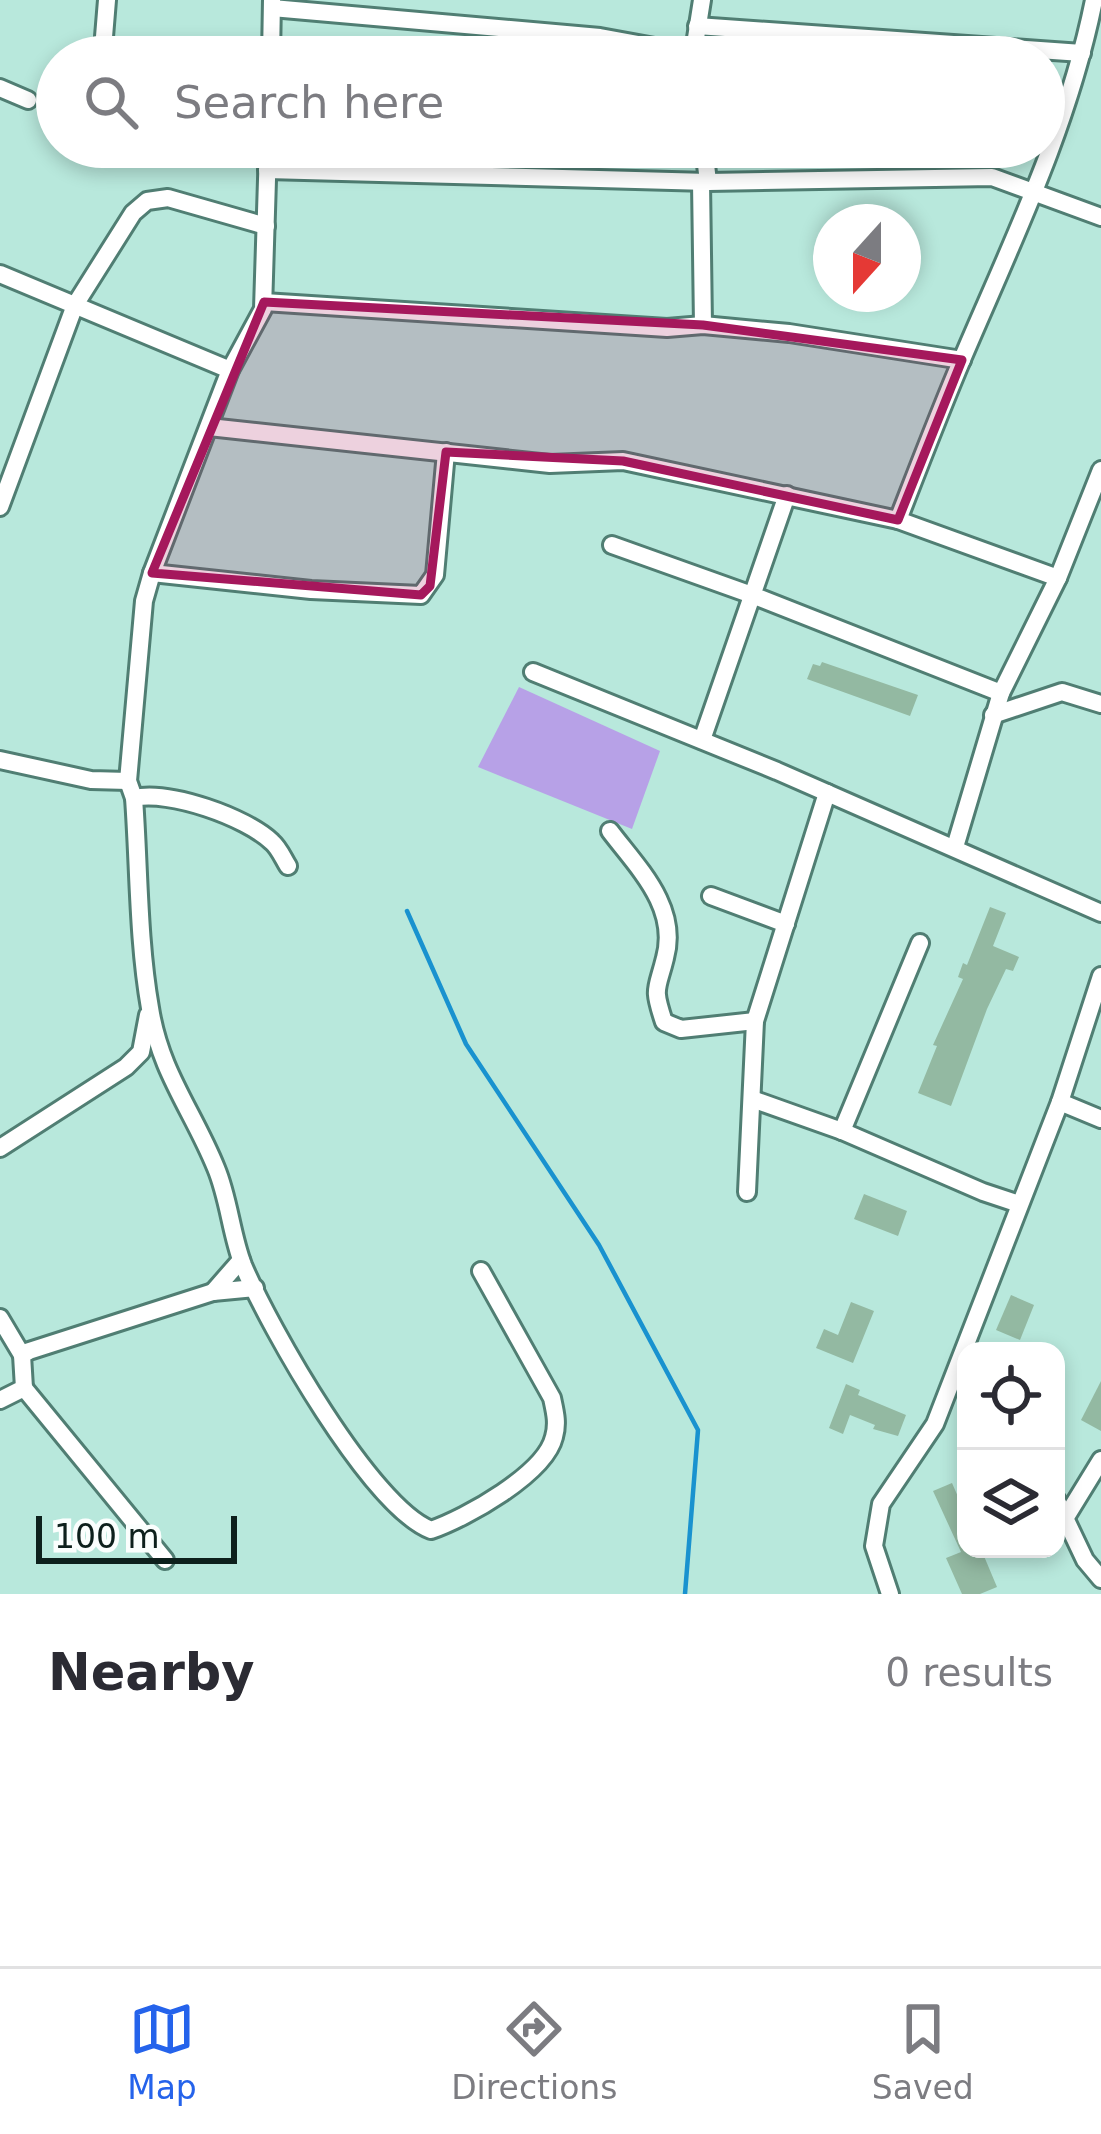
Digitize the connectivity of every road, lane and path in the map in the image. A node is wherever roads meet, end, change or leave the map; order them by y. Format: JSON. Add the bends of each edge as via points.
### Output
{"nodes":[{"id":1,"x":107,"y":0,"type":"edge"},
{"id":2,"x":702,"y":0,"type":"edge"},
{"id":3,"x":1094,"y":0,"type":"edge"},
{"id":4,"x":272,"y":4,"type":"edge"},
{"id":5,"x":697,"y":26,"type":"junction"},
{"id":6,"x":104,"y":36,"type":"edge"},
{"id":7,"x":271,"y":36,"type":"edge"},
{"id":8,"x":590,"y":36,"type":"edge"},
{"id":9,"x":696,"y":36,"type":"edge"},
{"id":10,"x":840,"y":36,"type":"edge"},
{"id":11,"x":1065,"y":52,"type":"edge"},
{"id":12,"x":1082,"y":53,"type":"junction"},
{"id":13,"x":0,"y":88,"type":"edge"},
{"id":14,"x":28,"y":100,"type":"dead end"},
{"id":15,"x":1065,"y":104,"type":"edge"},
{"id":16,"x":704,"y":168,"type":"edge"},
{"id":17,"x":1044,"y":168,"type":"edge"},
{"id":18,"x":267,"y":170,"type":"joint"},
{"id":19,"x":704,"y":182,"type":"junction"},
{"id":20,"x":1036,"y":192,"type":"junction"},
{"id":21,"x":1101,"y":217,"type":"edge"},
{"id":22,"x":266,"y":226,"type":"junction"},
{"id":23,"x":0,"y":274,"type":"edge"},
{"id":24,"x":264,"y":302,"type":"junction"},
{"id":25,"x":75,"y":305,"type":"junction"},
{"id":26,"x":703,"y":325,"type":"junction"},
{"id":27,"x":962,"y":360,"type":"junction"},
{"id":28,"x":230,"y":370,"type":"junction"},
{"id":29,"x":209,"y":427,"type":"junction"},
{"id":30,"x":446,"y":452,"type":"junction"},
{"id":31,"x":1101,"y":470,"type":"edge"},
{"id":32,"x":787,"y":495,"type":"junction"},
{"id":33,"x":0,"y":507,"type":"edge"},
{"id":34,"x":898,"y":520,"type":"junction"},
{"id":35,"x":612,"y":545,"type":"dead end"},
{"id":36,"x":152,"y":573,"type":"junction"},
{"id":37,"x":1058,"y":578,"type":"junction"},
{"id":38,"x":752,"y":595,"type":"junction"},
{"id":39,"x":533,"y":672,"type":"dead end"},
{"id":40,"x":1001,"y":693,"type":"junction"},
{"id":41,"x":1101,"y":704,"type":"edge"},
{"id":42,"x":994,"y":715,"type":"junction"},
{"id":43,"x":702,"y":740,"type":"junction"},
{"id":44,"x":0,"y":760,"type":"edge"},
{"id":45,"x":131,"y":789,"type":"junction"},
{"id":46,"x":827,"y":793,"type":"junction"},
{"id":47,"x":610,"y":831,"type":"dead end"},
{"id":48,"x":955,"y":847,"type":"junction"},
{"id":49,"x":288,"y":866,"type":"dead end"},
{"id":50,"x":712,"y":896,"type":"dead end"},
{"id":51,"x":1101,"y":913,"type":"edge"},
{"id":52,"x":786,"y":924,"type":"junction"},
{"id":53,"x":920,"y":943,"type":"dead end"},
{"id":54,"x":1101,"y":976,"type":"edge"},
{"id":55,"x":149,"y":1007,"type":"junction"},
{"id":56,"x":755,"y":1021,"type":"junction"},
{"id":57,"x":752,"y":1099,"type":"junction"},
{"id":58,"x":1060,"y":1102,"type":"junction"},
{"id":59,"x":1101,"y":1119,"type":"edge"},
{"id":60,"x":842,"y":1131,"type":"junction"},
{"id":61,"x":0,"y":1148,"type":"edge"},
{"id":62,"x":747,"y":1192,"type":"dead end"},
{"id":63,"x":1019,"y":1204,"type":"junction"},
{"id":64,"x":242,"y":1261,"type":"junction"},
{"id":65,"x":481,"y":1271,"type":"dead end"},
{"id":66,"x":255,"y":1288,"type":"junction"},
{"id":67,"x":213,"y":1292,"type":"junction"},
{"id":68,"x":0,"y":1318,"type":"edge"},
{"id":69,"x":971,"y":1342,"type":"edge"},
{"id":70,"x":22,"y":1355,"type":"junction"},
{"id":71,"x":957,"y":1377,"type":"edge"},
{"id":72,"x":25,"y":1388,"type":"junction"},
{"id":73,"x":0,"y":1400,"type":"edge"},
{"id":74,"x":1101,"y":1460,"type":"edge"},
{"id":75,"x":1066,"y":1517,"type":"joint"},
{"id":76,"x":165,"y":1560,"type":"dead end"},
{"id":77,"x":1101,"y":1579,"type":"edge"},
{"id":78,"x":890,"y":1594,"type":"edge"}],
"edges":[{"from":1,"to":6,"type":"street"},
{"from":2,"to":5,"type":"street"},
{"from":3,"to":12,"type":"street"},
{"from":4,"to":7,"type":"street"},
{"from":4,"to":8,"type":"street"},
{"from":5,"to":9,"type":"street"},
{"from":5,"to":10,"type":"street"},
{"from":11,"to":12,"type":"street"},
{"from":12,"to":15,"type":"street"},
{"from":13,"to":14,"type":"street"},
{"from":16,"to":19,"type":"street"},
{"from":17,"to":20,"type":"street"},
{"from":18,"to":19,"type":"street"},
{"from":18,"to":22,"type":"street"},
{"from":19,"to":20,"type":"street","via":[[992,178]]},
{"from":19,"to":26,"type":"street"},
{"from":20,"to":21,"type":"street"},
{"from":20,"to":27,"type":"street"},
{"from":22,"to":24,"type":"street"},
{"from":22,"to":25,"type":"street","via":[[167,198],[147,201]]},
{"from":23,"to":25,"type":"street"},
{"from":24,"to":26,"type":"street"},
{"from":24,"to":28,"type":"street"},
{"from":25,"to":28,"type":"street"},
{"from":25,"to":33,"type":"street"},
{"from":26,"to":27,"type":"street"},
{"from":27,"to":34,"type":"street"},
{"from":28,"to":29,"type":"street"},
{"from":29,"to":30,"type":"street"},
{"from":29,"to":36,"type":"street"},
{"from":30,"to":32,"type":"street","via":[[550,464],[622,461]]},
{"from":30,"to":36,"type":"street","via":[[435,575],[421,595]]},
{"from":31,"to":37,"type":"street"},
{"from":32,"to":34,"type":"street"},
{"from":32,"to":38,"type":"street"},
{"from":34,"to":37,"type":"street"},
{"from":35,"to":38,"type":"street"},
{"from":36,"to":45,"type":"street"},
{"from":37,"to":40,"type":"street"},
{"from":38,"to":40,"type":"street"},
{"from":38,"to":43,"type":"street"},
{"from":39,"to":43,"type":"street"},
{"from":40,"to":42,"type":"street"},
{"from":41,"to":42,"type":"street","via":[[1062,692]]},
{"from":42,"to":48,"type":"street"},
{"from":43,"to":46,"type":"street"},
{"from":44,"to":45,"type":"street"},
{"from":45,"to":49,"type":"street","via":[[230,819],[268,838]]},
{"from":45,"to":55,"type":"street"},
{"from":46,"to":48,"type":"street"},
{"from":46,"to":52,"type":"street"},
{"from":47,"to":56,"type":"street","via":[[661,899],[666,958],[654,982],[664,1022],[681,1029]]},
{"from":48,"to":51,"type":"street"},
{"from":50,"to":52,"type":"street"},
{"from":52,"to":56,"type":"street"},
{"from":53,"to":60,"type":"street"},
{"from":54,"to":58,"type":"street"},
{"from":55,"to":61,"type":"street","via":[[141,1052],[126,1067]]},
{"from":55,"to":64,"type":"street","via":[[177,1094],[215,1165]]},
{"from":56,"to":57,"type":"street"},
{"from":57,"to":60,"type":"street"},
{"from":57,"to":62,"type":"street"},
{"from":58,"to":59,"type":"street"},
{"from":58,"to":63,"type":"street"},
{"from":60,"to":63,"type":"street"},
{"from":63,"to":69,"type":"street"},
{"from":64,"to":66,"type":"street"},
{"from":64,"to":67,"type":"street"},
{"from":65,"to":66,"type":"street","via":[[551,1398],[554,1443],[482,1506],[431,1530],[404,1514],[338,1432]]},
{"from":66,"to":67,"type":"street"},
{"from":67,"to":70,"type":"street"},
{"from":68,"to":70,"type":"street"},
{"from":70,"to":72,"type":"street"},
{"from":71,"to":78,"type":"street","via":[[881,1504],[874,1546]]},
{"from":72,"to":73,"type":"street"},
{"from":72,"to":76,"type":"street"},
{"from":74,"to":75,"type":"street"},
{"from":75,"to":77,"type":"street"}]}
